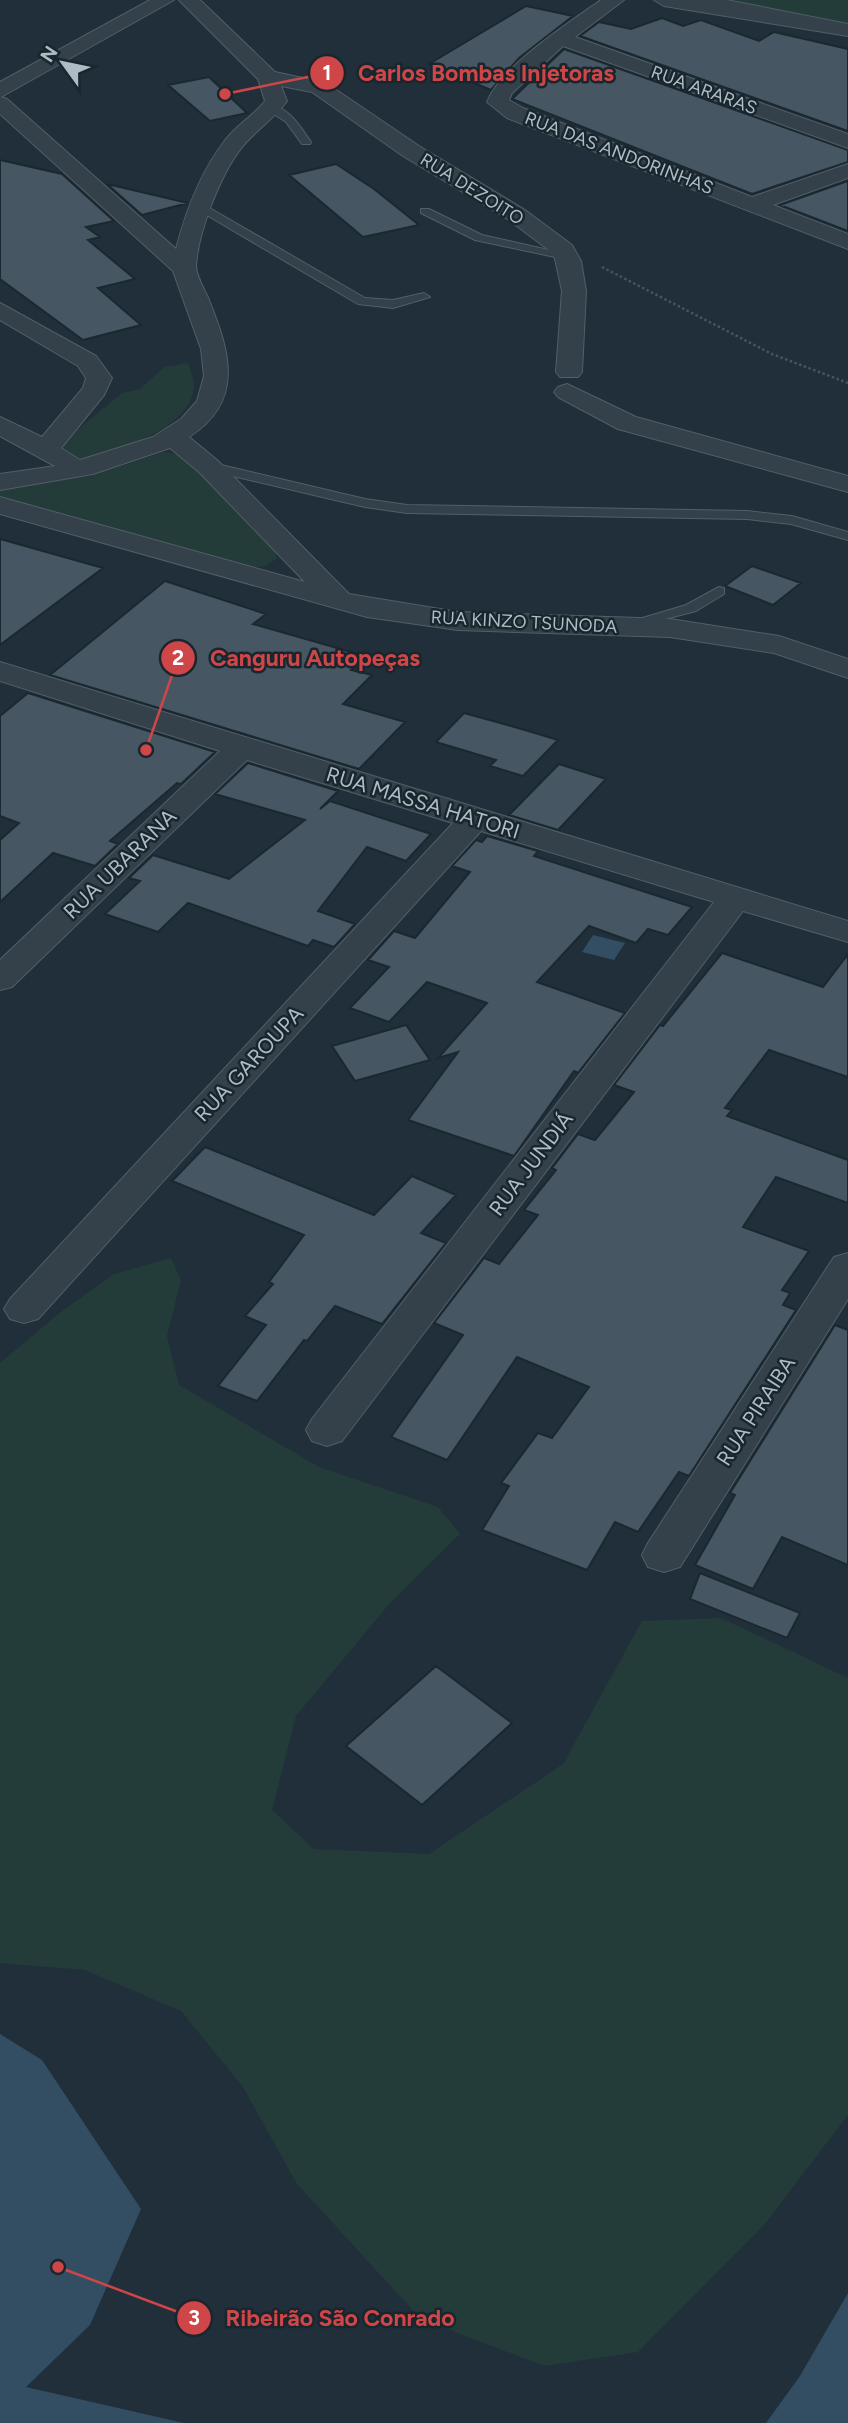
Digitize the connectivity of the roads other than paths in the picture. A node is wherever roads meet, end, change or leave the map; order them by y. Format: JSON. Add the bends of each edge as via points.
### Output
{"nodes":[{"id":1,"x":163,"y":0,"type":"edge"},
{"id":2,"x":190,"y":0,"type":"edge"},
{"id":3,"x":614,"y":0,"type":"edge"},
{"id":4,"x":664,"y":0,"type":"edge"},
{"id":5,"x":708,"y":0,"type":"edge"},
{"id":6,"x":741,"y":12,"type":"junction"},
{"id":7,"x":848,"y":30,"type":"edge"},
{"id":8,"x":560,"y":38,"type":"junction"},
{"id":9,"x":268,"y":77,"type":"junction"},
{"id":10,"x":0,"y":91,"type":"edge"},
{"id":11,"x":0,"y":103,"type":"edge"},
{"id":12,"x":272,"y":108,"type":"junction"},
{"id":13,"x":0,"y":130,"type":"edge"},
{"id":14,"x":34,"y":134,"type":"junction"},
{"id":15,"x":848,"y":141,"type":"edge"},
{"id":16,"x":306,"y":142,"type":"dead end"},
{"id":17,"x":848,"y":171,"type":"edge"},
{"id":18,"x":754,"y":204,"type":"junction"},
{"id":19,"x":202,"y":208,"type":"junction"},
{"id":20,"x":425,"y":211,"type":"dead end"},
{"id":21,"x":848,"y":242,"type":"edge"},
{"id":22,"x":563,"y":250,"type":"junction"},
{"id":23,"x":184,"y":268,"type":"junction"},
{"id":24,"x":424,"y":297,"type":"dead end"},
{"id":25,"x":0,"y":310,"type":"edge"},
{"id":26,"x":0,"y":425,"type":"edge"},
{"id":27,"x":173,"y":437,"type":"junction"},
{"id":28,"x":46,"y":449,"type":"junction"},
{"id":29,"x":208,"y":467,"type":"junction"},
{"id":30,"x":82,"y":469,"type":"junction"},
{"id":31,"x":0,"y":482,"type":"edge"},
{"id":32,"x":848,"y":484,"type":"edge"},
{"id":33,"x":0,"y":505,"type":"edge"},
{"id":34,"x":848,"y":536,"type":"edge"},
{"id":35,"x":719,"y":590,"type":"dead end"},
{"id":36,"x":342,"y":602,"type":"junction"},
{"id":37,"x":618,"y":626,"type":"junction"},
{"id":38,"x":848,"y":669,"type":"edge"},
{"id":39,"x":13,"y":675,"type":"edge"},
{"id":40,"x":0,"y":701,"type":"edge"},
{"id":41,"x":241,"y":748,"type":"junction"},
{"id":42,"x":474,"y":819,"type":"junction"},
{"id":43,"x":736,"y":897,"type":"junction"},
{"id":44,"x":848,"y":932,"type":"edge"},
{"id":45,"x":0,"y":979,"type":"edge"},
{"id":46,"x":848,"y":1267,"type":"edge"},
{"id":47,"x":24,"y":1309,"type":"dead end"},
{"id":48,"x":327,"y":1430,"type":"dead end"},
{"id":49,"x":664,"y":1555,"type":"dead end"}],
"edges":[{"from":1,"to":10,"type":"street"},
{"from":2,"to":9,"type":"street"},
{"from":3,"to":8,"type":"street","name":"RUA DAS ANDORINHAS"},
{"from":4,"to":6,"type":"street"},
{"from":5,"to":6,"type":"street"},
{"from":6,"to":7,"type":"street"},
{"from":8,"to":15,"type":"street","name":"RUA ARARAS"},
{"from":8,"to":18,"type":"street","name":"RUA DAS ANDORINHAS","via":[[502,91],[498,98],[503,107]]},
{"from":9,"to":12,"type":"street","via":[[275,95]]},
{"from":9,"to":22,"type":"street","name":"RUA DEZOITO","via":[[319,87],[411,151],[517,215]]},
{"from":11,"to":14,"type":"street"},
{"from":12,"to":16,"type":"lane","via":[[290,120]]},
{"from":12,"to":19,"type":"street","via":[[225,156]]},
{"from":13,"to":14,"type":"street"},
{"from":14,"to":23,"type":"street"},
{"from":17,"to":18,"type":"street"},
{"from":18,"to":21,"type":"street","name":"RUA DAS ANDORINHAS"},
{"from":19,"to":23,"type":"street"},
{"from":19,"to":24,"type":"lane","via":[[362,301],[393,304]]},
{"from":20,"to":22,"type":"lane","via":[[479,238]]},
{"from":22,"to":32,"type":"street","via":[[573,275],[568,382],[627,423]]},
{"from":23,"to":27,"type":"street","via":[[217,378],[205,407]]},
{"from":25,"to":28,"type":"street","via":[[87,361],[97,372],[99,383]]},
{"from":26,"to":28,"type":"street"},
{"from":27,"to":29,"type":"street"},
{"from":27,"to":30,"type":"street"},
{"from":28,"to":30,"type":"street"},
{"from":29,"to":34,"type":"lane","via":[[407,509],[747,515],[792,520]]},
{"from":29,"to":36,"type":"street"},
{"from":30,"to":31,"type":"street"},
{"from":33,"to":36,"type":"street","name":"RUA KINZO TSUNODA"},
{"from":35,"to":37,"type":"lane","via":[[691,608]]},
{"from":36,"to":37,"type":"street","name":"RUA KINZO TSUNODA","via":[[457,621]]},
{"from":37,"to":38,"type":"street","name":"RUA KINZO TSUNODA","via":[[747,638]]},
{"from":39,"to":40,"type":"street"},
{"from":39,"to":41,"type":"street","name":"RUA MASSA HATORI"},
{"from":41,"to":42,"type":"street","name":"RUA MASSA HATORI"},
{"from":41,"to":45,"type":"street","name":"RUA UBARANA"},
{"from":42,"to":43,"type":"street","name":"RUA MASSA HATORI"},
{"from":42,"to":47,"type":"street","name":"RUA GAROUPA"},
{"from":43,"to":44,"type":"street","name":"RUA MASSA HATORI"},
{"from":43,"to":48,"type":"street","name":"RUA JUNDIÁ"},
{"from":46,"to":49,"type":"street","name":"RUA PIRAIBA"}]}
